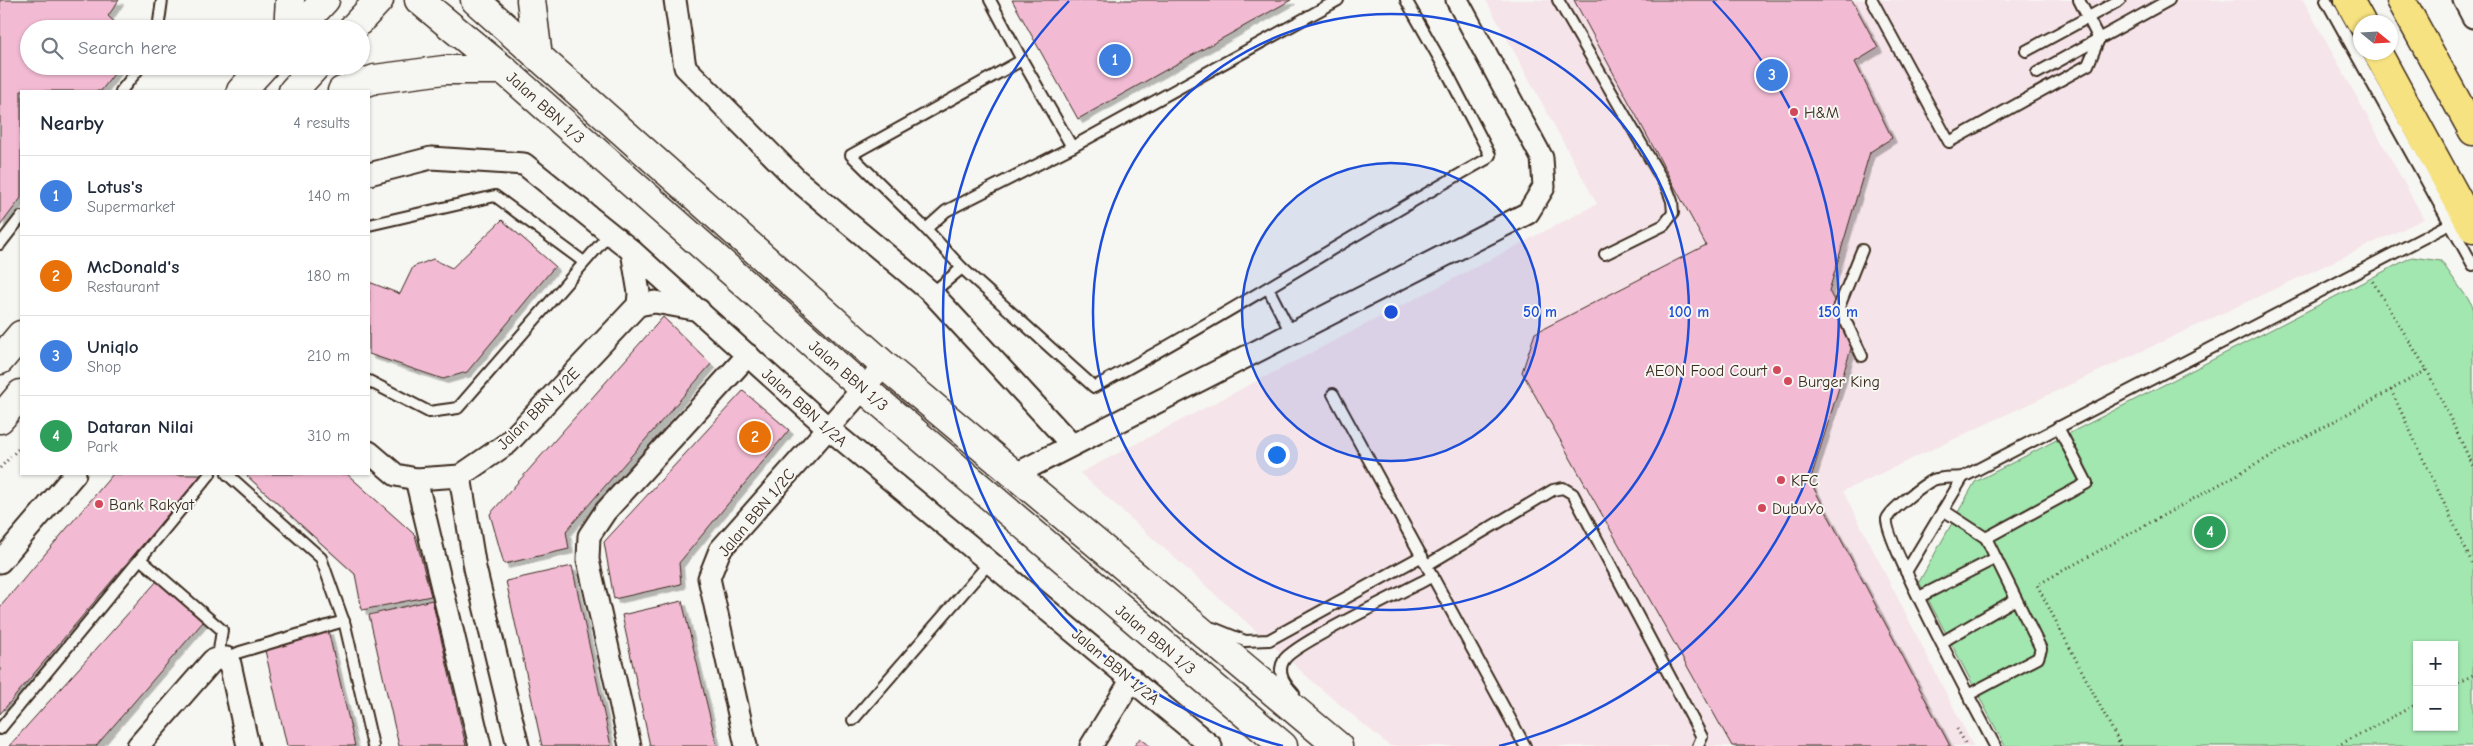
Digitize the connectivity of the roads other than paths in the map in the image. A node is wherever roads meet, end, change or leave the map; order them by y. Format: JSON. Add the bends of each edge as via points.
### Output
{"nodes":[{"id":1,"x":162,"y":0,"type":"edge"},
{"id":2,"x":290,"y":0,"type":"edge"},
{"id":3,"x":325,"y":0,"type":"edge"},
{"id":4,"x":379,"y":0,"type":"edge"},
{"id":5,"x":420,"y":0,"type":"edge"},
{"id":6,"x":475,"y":0,"type":"edge"},
{"id":7,"x":531,"y":0,"type":"edge"},
{"id":8,"x":676,"y":0,"type":"edge"},
{"id":9,"x":990,"y":0,"type":"edge"},
{"id":10,"x":1338,"y":0,"type":"edge"},
{"id":11,"x":1406,"y":0,"type":"edge"},
{"id":12,"x":1457,"y":0,"type":"edge"},
{"id":13,"x":1558,"y":0,"type":"edge"},
{"id":14,"x":1872,"y":0,"type":"edge"},
{"id":15,"x":2079,"y":0,"type":"edge"},
{"id":16,"x":2120,"y":0,"type":"edge"},
{"id":17,"x":2170,"y":0,"type":"edge"},
{"id":18,"x":2326,"y":0,"type":"edge"},
{"id":19,"x":2349,"y":0,"type":"edge"},
{"id":20,"x":2401,"y":0,"type":"edge"},
{"id":21,"x":2464,"y":0,"type":"edge"},
{"id":22,"x":2357,"y":15,"type":"edge"},
{"id":23,"x":2088,"y":17,"type":"junction"},
{"id":24,"x":2473,"y":17,"type":"edge"},
{"id":25,"x":159,"y":20,"type":"edge"},
{"id":26,"x":289,"y":20,"type":"edge"},
{"id":27,"x":306,"y":20,"type":"edge"},
{"id":28,"x":360,"y":20,"type":"edge"},
{"id":29,"x":2098,"y":39,"type":"junction"},
{"id":30,"x":2026,"y":51,"type":"dead end"},
{"id":31,"x":538,"y":57,"type":"junction"},
{"id":32,"x":1022,"y":60,"type":"junction"},
{"id":33,"x":2381,"y":60,"type":"edge"},
{"id":34,"x":504,"y":70,"type":"junction"},
{"id":35,"x":2038,"y":73,"type":"dead end"},
{"id":36,"x":134,"y":75,"type":"edge"},
{"id":37,"x":256,"y":75,"type":"edge"},
{"id":38,"x":308,"y":75,"type":"edge"},
{"id":39,"x":122,"y":90,"type":"edge"},
{"id":40,"x":242,"y":90,"type":"edge"},
{"id":41,"x":294,"y":90,"type":"edge"},
{"id":42,"x":345,"y":90,"type":"edge"},
{"id":43,"x":2473,"y":131,"type":"edge"},
{"id":44,"x":1072,"y":147,"type":"junction"},
{"id":45,"x":370,"y":174,"type":"edge"},
{"id":46,"x":20,"y":218,"type":"edge"},
{"id":47,"x":370,"y":225,"type":"edge"},
{"id":48,"x":2461,"y":226,"type":"edge"},
{"id":49,"x":926,"y":229,"type":"junction"},
{"id":50,"x":610,"y":233,"type":"junction"},
{"id":51,"x":0,"y":244,"type":"edge"},
{"id":52,"x":1862,"y":250,"type":"dead end"},
{"id":53,"x":632,"y":251,"type":"junction"},
{"id":54,"x":1605,"y":254,"type":"dead end"},
{"id":55,"x":584,"y":262,"type":"junction"},
{"id":56,"x":2473,"y":265,"type":"edge"},
{"id":57,"x":962,"y":268,"type":"junction"},
{"id":58,"x":1268,"y":288,"type":"junction"},
{"id":59,"x":932,"y":293,"type":"junction"},
{"id":60,"x":638,"y":305,"type":"junction"},
{"id":61,"x":700,"y":311,"type":"junction"},
{"id":62,"x":1291,"y":333,"type":"junction"},
{"id":63,"x":20,"y":335,"type":"edge"},
{"id":64,"x":748,"y":355,"type":"junction"},
{"id":65,"x":1862,"y":356,"type":"dead end"},
{"id":66,"x":0,"y":360,"type":"edge"},
{"id":67,"x":884,"y":365,"type":"junction"},
{"id":68,"x":370,"y":382,"type":"edge"},
{"id":69,"x":863,"y":388,"type":"junction"},
{"id":70,"x":1333,"y":394,"type":"dead end"},
{"id":71,"x":20,"y":395,"type":"edge"},
{"id":72,"x":0,"y":419,"type":"edge"},
{"id":73,"x":2058,"y":427,"type":"junction"},
{"id":74,"x":828,"y":428,"type":"junction"},
{"id":75,"x":1071,"y":444,"type":"junction"},
{"id":76,"x":370,"y":453,"type":"edge"},
{"id":77,"x":74,"y":475,"type":"edge"},
{"id":78,"x":209,"y":475,"type":"edge"},
{"id":79,"x":228,"y":475,"type":"edge"},
{"id":80,"x":1014,"y":475,"type":"junction"},
{"id":81,"x":460,"y":476,"type":"junction"},
{"id":82,"x":1963,"y":477,"type":"junction"},
{"id":83,"x":416,"y":480,"type":"junction"},
{"id":84,"x":1943,"y":510,"type":"junction"},
{"id":85,"x":1986,"y":538,"type":"junction"},
{"id":86,"x":1996,"y":558,"type":"junction"},
{"id":87,"x":140,"y":559,"type":"junction"},
{"id":88,"x":1064,"y":561,"type":"junction"},
{"id":89,"x":1424,"y":561,"type":"junction"},
{"id":90,"x":0,"y":562,"type":"edge"},
{"id":91,"x":990,"y":562,"type":"junction"},
{"id":92,"x":1906,"y":572,"type":"junction"},
{"id":93,"x":1433,"y":576,"type":"junction"},
{"id":94,"x":1919,"y":597,"type":"junction"},
{"id":95,"x":2016,"y":599,"type":"junction"},
{"id":96,"x":1172,"y":607,"type":"junction"},
{"id":97,"x":344,"y":621,"type":"junction"},
{"id":98,"x":1942,"y":642,"type":"junction"},
{"id":99,"x":222,"y":658,"type":"junction"},
{"id":100,"x":1132,"y":679,"type":"junction"},
{"id":101,"x":1968,"y":695,"type":"junction"},
{"id":102,"x":853,"y":720,"type":"dead end"},
{"id":103,"x":0,"y":729,"type":"edge"},
{"id":104,"x":1334,"y":743,"type":"edge"},
{"id":105,"x":1702,"y":743,"type":"edge"},
{"id":106,"x":138,"y":746,"type":"edge"},
{"id":107,"x":248,"y":746,"type":"edge"},
{"id":108,"x":373,"y":746,"type":"edge"},
{"id":109,"x":480,"y":746,"type":"edge"},
{"id":110,"x":518,"y":746,"type":"edge"},
{"id":111,"x":630,"y":746,"type":"edge"},
{"id":112,"x":746,"y":746,"type":"edge"},
{"id":113,"x":1091,"y":746,"type":"edge"},
{"id":114,"x":1211,"y":746,"type":"edge"},
{"id":115,"x":1283,"y":746,"type":"edge"},
{"id":116,"x":1525,"y":746,"type":"edge"},
{"id":117,"x":1995,"y":746,"type":"edge"}],
"edges":[{"from":1,"to":25,"type":"lane"},
{"from":2,"to":26,"type":"street"},
{"from":3,"to":27,"type":"street"},
{"from":4,"to":28,"type":"street"},
{"from":5,"to":34,"type":"street","name":"Jalan BBN 1/3"},
{"from":6,"to":31,"type":"street","name":"Jalan BBN 1/3"},
{"from":7,"to":31,"type":"street"},
{"from":8,"to":59,"type":"street","via":[[685,67],[796,178]]},
{"from":9,"to":32,"type":"lane"},
{"from":10,"to":44,"type":"lane"},
{"from":11,"to":58,"type":"lane","via":[[1490,155]]},
{"from":12,"to":62,"type":"street","via":[[1542,158],[1544,187],[1528,213]]},
{"from":13,"to":54,"type":"lane","via":[[1672,201],[1673,213],[1664,225]]},
{"from":14,"to":29,"type":"lane","via":[[1949,142],[2088,65]]},
{"from":15,"to":23,"type":"lane"},
{"from":16,"to":23,"type":"lane"},
{"from":17,"to":29,"type":"lane"},
{"from":18,"to":48,"type":"lane"},
{"from":19,"to":22,"type":"main road"},
{"from":20,"to":43,"type":"main road"},
{"from":21,"to":24,"type":"street"},
{"from":23,"to":29,"type":"lane"},
{"from":23,"to":30,"type":"lane"},
{"from":29,"to":35,"type":"lane"},
{"from":31,"to":67,"type":"street","name":"Jalan BBN 1/3"},
{"from":32,"to":44,"type":"lane"},
{"from":32,"to":49,"type":"lane","via":[[851,155]]},
{"from":33,"to":48,"type":"main road"},
{"from":34,"to":42,"type":"street","via":[[444,70],[375,79]]},
{"from":34,"to":69,"type":"street","name":"Jalan BBN 1/3"},
{"from":36,"to":39,"type":"lane"},
{"from":37,"to":40,"type":"street"},
{"from":38,"to":41,"type":"street"},
{"from":44,"to":49,"type":"lane","via":[[946,210]]},
{"from":45,"to":50,"type":"street","name":"Jalan BBN 1/2A","via":[[431,158],[524,164]]},
{"from":46,"to":51,"type":"lane"},
{"from":47,"to":55,"type":"lane","via":[[495,196]]},
{"from":48,"to":56,"type":"lane"},
{"from":48,"to":73,"type":"lane","via":[[2364,268]]},
{"from":49,"to":57,"type":"lane"},
{"from":50,"to":53,"type":"street","name":"Jalan BBN 1/2A"},
{"from":50,"to":55,"type":"lane"},
{"from":52,"to":65,"type":"lane","via":[[1839,307]]},
{"from":53,"to":60,"type":"street"},
{"from":53,"to":61,"type":"street","name":"Jalan BBN 1/2A"},
{"from":55,"to":68,"type":"lane","via":[[458,408],[429,412]]},
{"from":57,"to":58,"type":"lane","via":[[1094,387],[1173,345]]},
{"from":57,"to":59,"type":"lane"},
{"from":58,"to":62,"type":"lane"},
{"from":59,"to":75,"type":"street"},
{"from":60,"to":61,"type":"street","via":[[655,302]]},
{"from":60,"to":81,"type":"street","name":"Jalan BBN 1/2E","via":[[508,443]]},
{"from":61,"to":64,"type":"street","name":"Jalan BBN 1/2A"},
{"from":62,"to":75,"type":"street"},
{"from":63,"to":66,"type":"street"},
{"from":64,"to":74,"type":"street","name":"Jalan BBN 1/2A"},
{"from":64,"to":111,"type":"street","via":[[604,512],[589,536],[588,560]]},
{"from":67,"to":69,"type":"street","name":"Jalan BBN 1/2C"},
{"from":67,"to":80,"type":"street","name":"Jalan BBN 1/3"},
{"from":69,"to":74,"type":"street","name":"Jalan BBN 1/2C"},
{"from":69,"to":88,"type":"street","name":"Jalan BBN 1/3"},
{"from":70,"to":89,"type":"lane"},
{"from":71,"to":72,"type":"street"},
{"from":73,"to":82,"type":"lane"},
{"from":73,"to":85,"type":"lane","via":[[2087,483]]},
{"from":74,"to":91,"type":"street","name":"Jalan BBN 1/2A"},
{"from":74,"to":112,"type":"street","name":"Jalan BBN 1/2C","via":[[720,550],[708,578]]},
{"from":75,"to":80,"type":"street"},
{"from":76,"to":83,"type":"street","name":"Jalan BBN 1/2E","via":[[396,475]]},
{"from":77,"to":90,"type":"street"},
{"from":78,"to":87,"type":"lane"},
{"from":79,"to":97,"type":"lane","via":[[321,558]]},
{"from":80,"to":88,"type":"street","via":[[1009,485],[1014,499],[1054,541]]},
{"from":80,"to":96,"type":"street","name":"Jalan BBN 1/3"},
{"from":81,"to":83,"type":"street","name":"Jalan BBN 1/2E"},
{"from":81,"to":110,"type":"street","via":[[475,568]]},
{"from":82,"to":84,"type":"lane"},
{"from":82,"to":92,"type":"lane","via":[[1933,480],[1887,518],[1887,529]]},
{"from":83,"to":109,"type":"street"},
{"from":84,"to":85,"type":"lane"},
{"from":84,"to":92,"type":"lane"},
{"from":85,"to":86,"type":"lane"},
{"from":86,"to":94,"type":"lane"},
{"from":86,"to":95,"type":"lane"},
{"from":87,"to":99,"type":"lane","via":[[222,630]]},
{"from":87,"to":103,"type":"lane"},
{"from":88,"to":115,"type":"street","name":"Jalan BBN 1/3"},
{"from":89,"to":93,"type":"lane"},
{"from":89,"to":96,"type":"lane","via":[[1269,640],[1246,641]]},
{"from":89,"to":105,"type":"lane","via":[[1553,490],[1563,488],[1573,494]]},
{"from":91,"to":100,"type":"street","name":"Jalan BBN 1/2A"},
{"from":91,"to":102,"type":"lane"},
{"from":92,"to":94,"type":"lane"},
{"from":93,"to":104,"type":"lane","via":[[1313,639],[1284,658],[1280,671],[1285,683]]},
{"from":93,"to":116,"type":"lane"},
{"from":94,"to":98,"type":"lane"},
{"from":95,"to":98,"type":"lane"},
{"from":95,"to":101,"type":"lane","via":[[2041,649],[2038,658]]},
{"from":96,"to":104,"type":"street","name":"Jalan BBN 1/3"},
{"from":97,"to":99,"type":"lane"},
{"from":97,"to":108,"type":"lane"},
{"from":98,"to":101,"type":"lane"},
{"from":99,"to":106,"type":"street","via":[[213,660]]},
{"from":99,"to":107,"type":"street","via":[[230,664]]},
{"from":100,"to":113,"type":"street"},
{"from":100,"to":114,"type":"street","name":"Jalan BBN 1/2A"},
{"from":101,"to":117,"type":"lane"}]}
